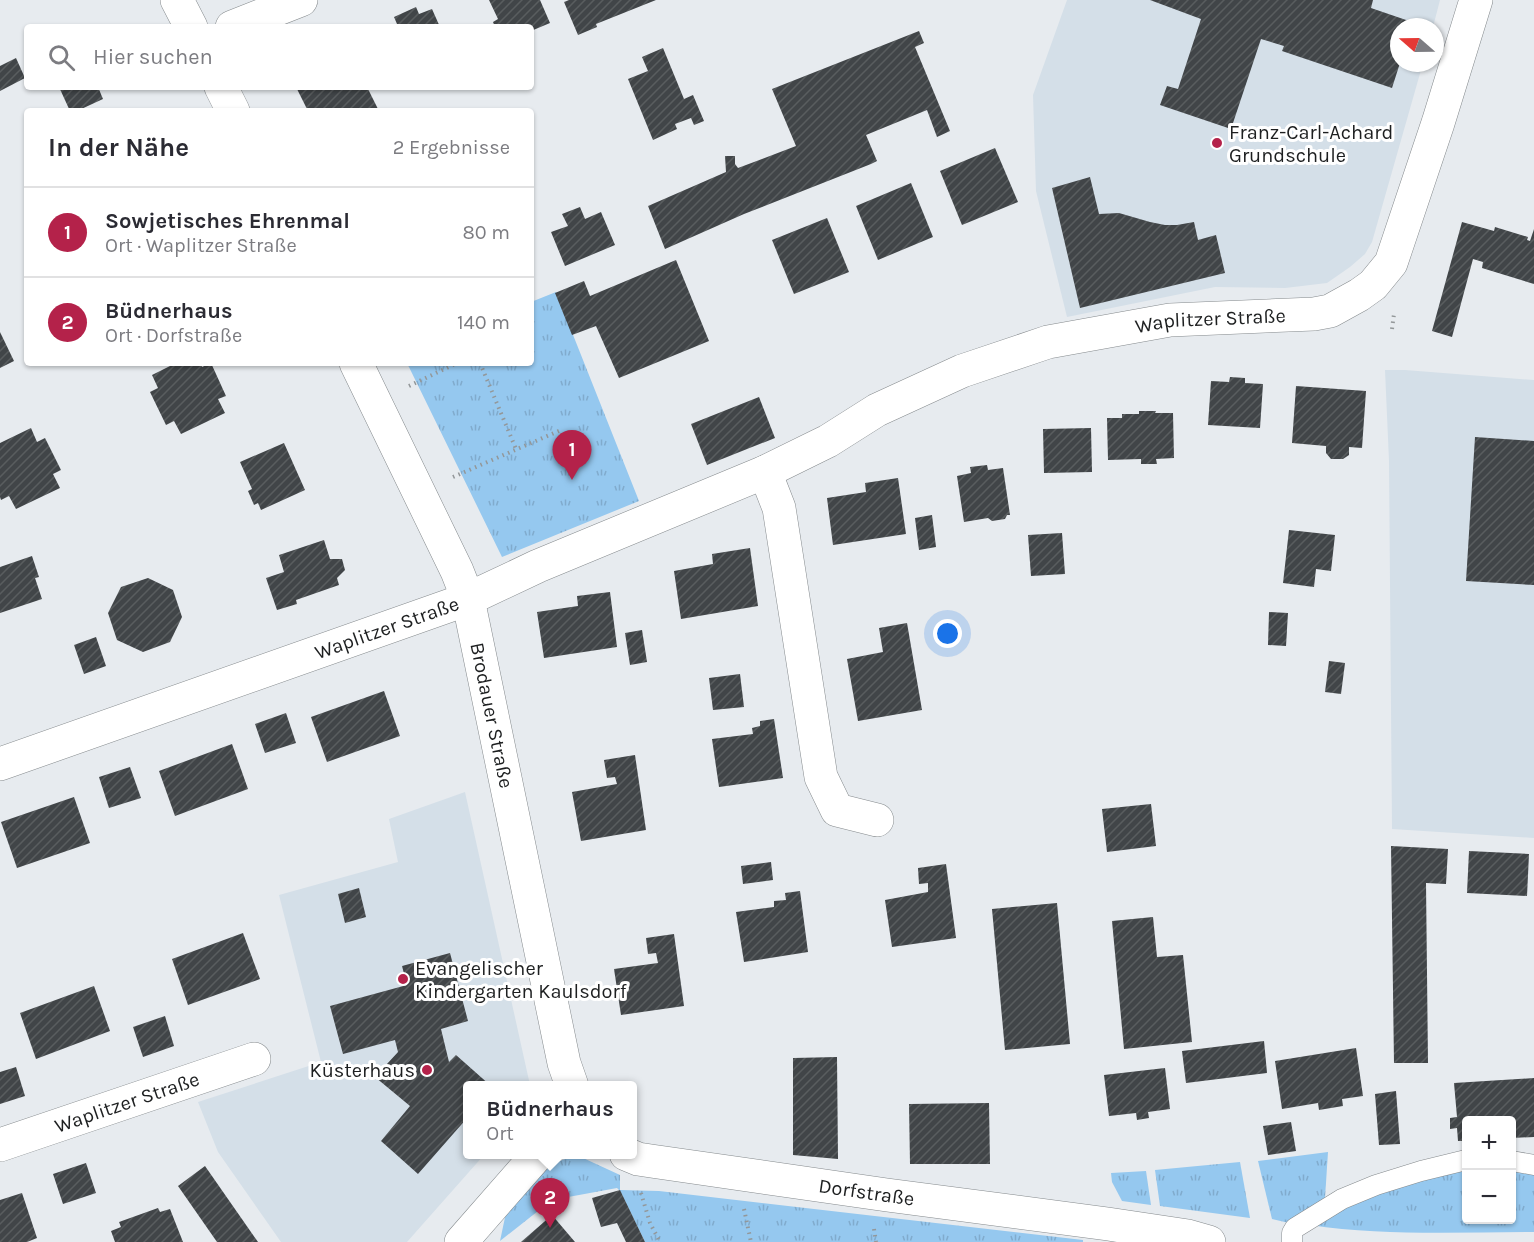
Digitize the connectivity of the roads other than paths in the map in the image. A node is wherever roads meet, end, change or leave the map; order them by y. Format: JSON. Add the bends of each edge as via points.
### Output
{"nodes":[{"id":1,"x":177,"y":0,"type":"edge"},
{"id":2,"x":301,"y":0,"type":"edge"},
{"id":3,"x":1476,"y":0,"type":"edge"},
{"id":4,"x":189,"y":24,"type":"edge"},
{"id":5,"x":240,"y":24,"type":"edge"},
{"id":6,"x":222,"y":90,"type":"edge"},
{"id":7,"x":231,"y":108,"type":"edge"},
{"id":8,"x":357,"y":366,"type":"edge"},
{"id":9,"x":765,"y":471,"type":"junction"},
{"id":10,"x":468,"y":599,"type":"junction"},
{"id":11,"x":0,"y":764,"type":"edge"},
{"id":12,"x":877,"y":820,"type":"dead end"},
{"id":13,"x":254,"y":1059,"type":"dead end"},
{"id":14,"x":570,"y":1081,"type":"edge"},
{"id":15,"x":0,"y":1145,"type":"edge"},
{"id":16,"x":534,"y":1159,"type":"edge"},
{"id":17,"x":637,"y":1159,"type":"edge"},
{"id":18,"x":1462,"y":1161,"type":"edge"},
{"id":19,"x":1516,"y":1162,"type":"edge"},
{"id":20,"x":1534,"y":1165,"type":"edge"},
{"id":21,"x":1110,"y":1233,"type":"edge"},
{"id":22,"x":461,"y":1242,"type":"edge"},
{"id":23,"x":1209,"y":1242,"type":"edge"},
{"id":24,"x":1292,"y":1242,"type":"edge"}],
"edges":[{"from":1,"to":4,"type":"street"},
{"from":2,"to":5,"type":"street"},
{"from":3,"to":9,"type":"street","name":"Waplitzer Straße","via":[[1391,263],[1359,295],[1330,311],[1314,314],[1170,320],[1048,342],[962,371],[877,410],[828,441]]},
{"from":6,"to":7,"type":"street"},
{"from":8,"to":10,"type":"street","name":"Brodauer Straße"},
{"from":9,"to":10,"type":"street","name":"Waplitzer Straße"},
{"from":9,"to":12,"type":"street","via":[[779,508],[821,777],[837,810]]},
{"from":10,"to":11,"type":"street","name":"Waplitzer Straße"},
{"from":10,"to":14,"type":"street","name":"Brodauer Straße","via":[[561,1052]]},
{"from":13,"to":15,"type":"street","name":"Waplitzer Straße"},
{"from":16,"to":22,"type":"street"},
{"from":17,"to":21,"type":"street","name":"Dorfstraße"},
{"from":18,"to":24,"type":"lane","via":[[1376,1185],[1342,1199],[1295,1228]]},
{"from":19,"to":20,"type":"lane"},
{"from":21,"to":23,"type":"street","name":"Dorfstraße","via":[[1188,1236]]}]}
